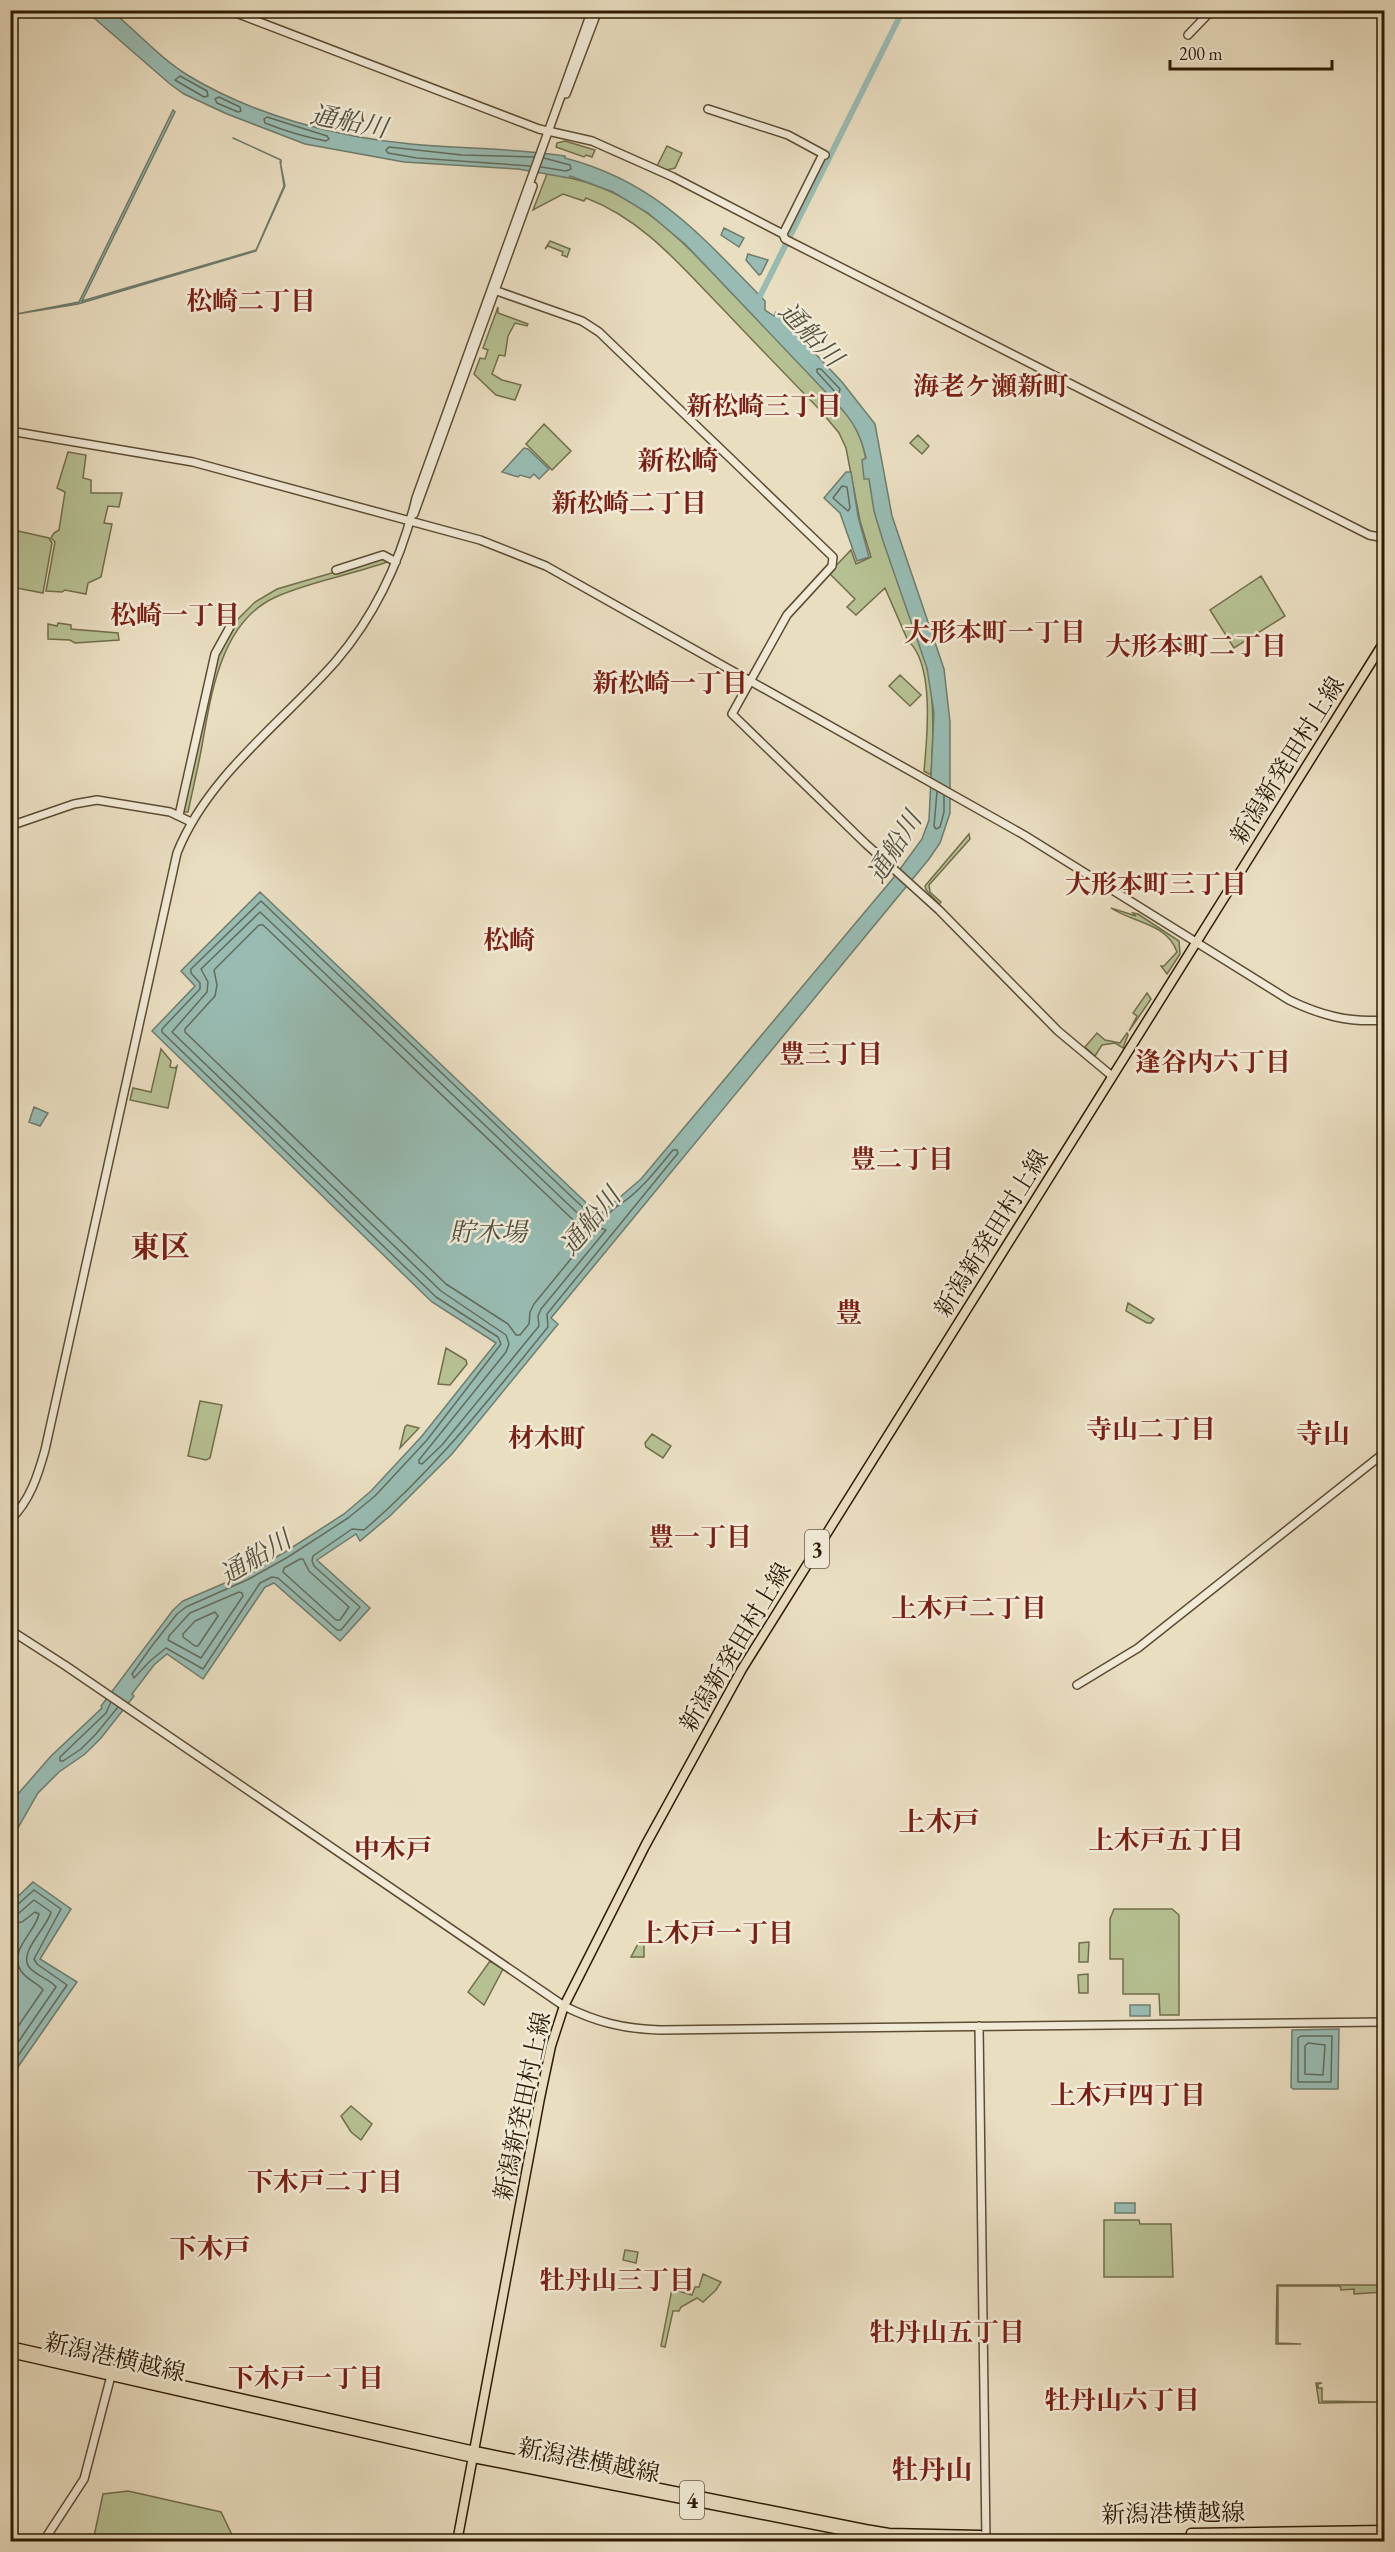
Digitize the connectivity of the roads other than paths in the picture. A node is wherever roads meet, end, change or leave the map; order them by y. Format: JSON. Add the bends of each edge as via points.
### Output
{"nodes":[{"id":1,"x":228,"y":10,"type":"edge"},
{"id":2,"x":592,"y":10,"type":"edge"},
{"id":3,"x":598,"y":10,"type":"edge"},
{"id":4,"x":1212,"y":10,"type":"edge"},
{"id":5,"x":1188,"y":35,"type":"dead end"},
{"id":6,"x":708,"y":109,"type":"dead end"},
{"id":7,"x":549,"y":136,"type":"junction"},
{"id":8,"x":534,"y":178,"type":"junction"},
{"id":9,"x":786,"y":238,"type":"junction"},
{"id":10,"x":497,"y":291,"type":"junction"},
{"id":11,"x":10,"y":431,"type":"edge"},
{"id":12,"x":410,"y":522,"type":"junction"},
{"id":13,"x":1384,"y":538,"type":"edge"},
{"id":14,"x":396,"y":562,"type":"junction"},
{"id":15,"x":336,"y":570,"type":"dead end"},
{"id":16,"x":231,"y":625,"type":"dead end"},
{"id":17,"x":1384,"y":642,"type":"edge"},
{"id":18,"x":751,"y":681,"type":"junction"},
{"id":19,"x":179,"y":815,"type":"junction"},
{"id":20,"x":191,"y":822,"type":"junction"},
{"id":21,"x":10,"y":826,"type":"edge"},
{"id":22,"x":1196,"y":944,"type":"junction"},
{"id":23,"x":1384,"y":1020,"type":"edge"},
{"id":24,"x":1112,"y":1076,"type":"junction"},
{"id":25,"x":1384,"y":1453,"type":"edge"},
{"id":26,"x":10,"y":1520,"type":"edge"},
{"id":27,"x":10,"y":1630,"type":"edge"},
{"id":28,"x":1077,"y":1685,"type":"dead end"},
{"id":29,"x":564,"y":2006,"type":"junction"},
{"id":30,"x":1384,"y":2022,"type":"edge"},
{"id":31,"x":979,"y":2026,"type":"junction"},
{"id":32,"x":10,"y":2346,"type":"edge"},
{"id":33,"x":10,"y":2353,"type":"edge"},
{"id":34,"x":112,"y":2373,"type":"junction"},
{"id":35,"x":474,"y":2455,"type":"junction"},
{"id":36,"x":1384,"y":2530,"type":"edge"},
{"id":37,"x":1384,"y":2537,"type":"edge"},
{"id":38,"x":986,"y":2539,"type":"edge"},
{"id":39,"x":43,"y":2541,"type":"edge"},
{"id":40,"x":456,"y":2541,"type":"edge"}],
"edges":[{"from":1,"to":7,"type":"street"},
{"from":2,"to":7,"type":"street"},
{"from":3,"to":7,"type":"street"},
{"from":4,"to":5,"type":"street"},
{"from":6,"to":9,"type":"street","via":[[788,135],[824,154]]},
{"from":7,"to":8,"type":"street"},
{"from":7,"to":9,"type":"street","via":[[559,132],[592,141],[673,177]]},
{"from":8,"to":10,"type":"street"},
{"from":8,"to":12,"type":"street"},
{"from":9,"to":13,"type":"street","via":[[1369,535]]},
{"from":10,"to":12,"type":"street"},
{"from":10,"to":18,"type":"street","via":[[582,321],[600,332],[833,557],[832,566],[787,615]]},
{"from":11,"to":12,"type":"street","via":[[193,462]]},
{"from":12,"to":14,"type":"street"},
{"from":12,"to":18,"type":"street","via":[[480,540],[546,566]]},
{"from":14,"to":15,"type":"street","via":[[383,555]]},
{"from":14,"to":20,"type":"street","via":[[368,616],[338,659],[214,790]]},
{"from":16,"to":19,"type":"street","via":[[213,664]]},
{"from":17,"to":22,"type":"main road","name":"新潟新発田村上線","number":"3"},
{"from":18,"to":22,"type":"street","via":[[1080,868]]},
{"from":18,"to":24,"type":"street","via":[[732,714],[939,910],[1058,1031]]},
{"from":19,"to":20,"type":"street"},
{"from":19,"to":21,"type":"street","via":[[97,800]]},
{"from":20,"to":26,"type":"street","via":[[170,880],[47,1442],[34,1486]]},
{"from":22,"to":23,"type":"street","via":[[1315,1012],[1358,1021]]},
{"from":22,"to":24,"type":"main road","name":"新潟新発田村上線","number":"3"},
{"from":24,"to":29,"type":"main road","name":"新潟新発田村上線","number":"3","via":[[742,1669],[646,1843]]},
{"from":25,"to":28,"type":"street","via":[[1138,1648]]},
{"from":27,"to":29,"type":"street"},
{"from":29,"to":31,"type":"street","via":[[601,2022],[638,2030]]},
{"from":29,"to":35,"type":"main road","name":"新潟新発田村上線","number":"3","via":[[540,2098]]},
{"from":30,"to":31,"type":"street"},
{"from":31,"to":38,"type":"street"},
{"from":32,"to":34,"type":"main road","name":"新潟港横越線","number":"4"},
{"from":33,"to":34,"type":"main road","name":"新潟港横越線","number":"4"},
{"from":34,"to":35,"type":"main road","name":"新潟港横越線","number":"4"},
{"from":34,"to":39,"type":"street","via":[[84,2479]]},
{"from":35,"to":38,"type":"main road","name":"新潟港横越線","number":"4","via":[[889,2533]]},
{"from":35,"to":40,"type":"main road","name":"新潟新発田村上線","number":"3"},
{"from":36,"to":38,"type":"main road","name":"新潟港横越線","number":"4"},
{"from":37,"to":38,"type":"main road","name":"新潟港横越線","number":"4"}]}
